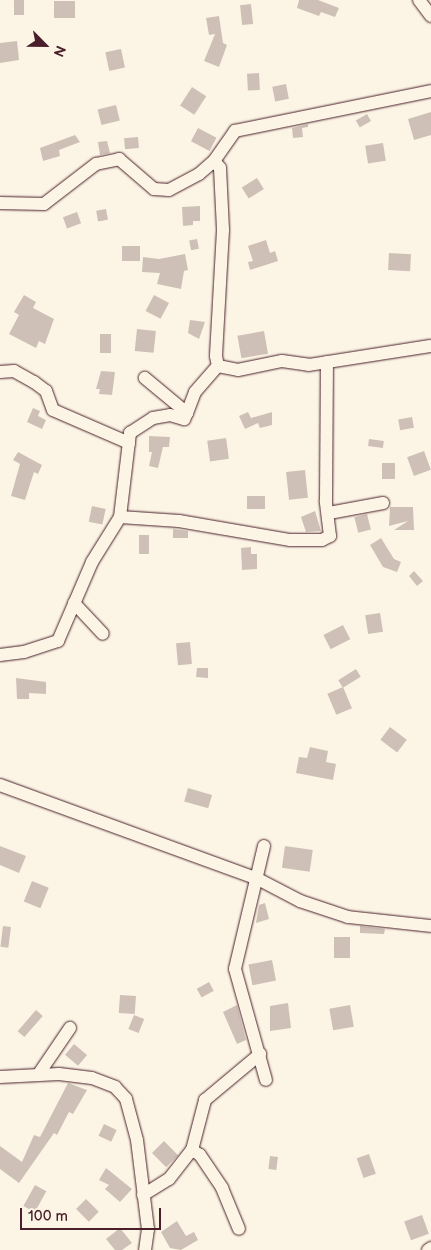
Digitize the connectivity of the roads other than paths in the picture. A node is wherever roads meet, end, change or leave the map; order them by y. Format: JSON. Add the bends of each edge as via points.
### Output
{"nodes":[{"id":1,"x":420,"y":0,"type":"edge"},
{"id":2,"x":431,"y":16,"type":"edge"},
{"id":3,"x":431,"y":91,"type":"edge"},
{"id":4,"x":214,"y":161,"type":"junction"},
{"id":5,"x":0,"y":203,"type":"edge"},
{"id":6,"x":431,"y":346,"type":"edge"},
{"id":7,"x":326,"y":362,"type":"junction"},
{"id":8,"x":218,"y":366,"type":"junction"},
{"id":9,"x":0,"y":372,"type":"edge"},
{"id":10,"x":145,"y":378,"type":"dead end"},
{"id":11,"x":187,"y":413,"type":"junction"},
{"id":12,"x":129,"y":443,"type":"junction"},
{"id":13,"x":383,"y":503,"type":"dead end"},
{"id":14,"x":329,"y":513,"type":"junction"},
{"id":15,"x":120,"y":517,"type":"junction"},
{"id":16,"x":74,"y":604,"type":"junction"},
{"id":17,"x":103,"y":634,"type":"dead end"},
{"id":18,"x":0,"y":655,"type":"edge"},
{"id":19,"x":0,"y":786,"type":"edge"},
{"id":20,"x":264,"y":846,"type":"dead end"},
{"id":21,"x":256,"y":878,"type":"junction"},
{"id":22,"x":431,"y":926,"type":"edge"},
{"id":23,"x":70,"y":1028,"type":"dead end"},
{"id":24,"x":260,"y":1054,"type":"junction"},
{"id":25,"x":38,"y":1075,"type":"junction"},
{"id":26,"x":0,"y":1077,"type":"edge"},
{"id":27,"x":266,"y":1080,"type":"dead end"},
{"id":28,"x":192,"y":1150,"type":"junction"},
{"id":29,"x":143,"y":1195,"type":"junction"},
{"id":30,"x":239,"y":1229,"type":"dead end"},
{"id":31,"x":145,"y":1250,"type":"edge"}],
"edges":[{"from":1,"to":2,"type":"street"},
{"from":3,"to":4,"type":"street","via":[[295,116],[235,131]]},
{"from":4,"to":5,"type":"street","via":[[199,174],[169,190],[154,189],[118,159],[96,164],[44,204]]},
{"from":4,"to":8,"type":"street","via":[[220,168],[223,230]]},
{"from":6,"to":7,"type":"street"},
{"from":7,"to":8,"type":"street","via":[[309,365],[282,361],[238,370]]},
{"from":7,"to":14,"type":"street"},
{"from":8,"to":11,"type":"street","via":[[194,392]]},
{"from":9,"to":12,"type":"street","via":[[14,372],[34,382],[46,391],[53,410]]},
{"from":10,"to":11,"type":"street"},
{"from":11,"to":12,"type":"street","via":[[184,419],[170,416],[146,420],[130,433]]},
{"from":12,"to":15,"type":"street"},
{"from":13,"to":14,"type":"street"},
{"from":14,"to":15,"type":"street","via":[[330,536],[308,541],[274,538],[179,520]]},
{"from":15,"to":16,"type":"street","via":[[92,562]]},
{"from":16,"to":17,"type":"street"},
{"from":16,"to":18,"type":"street","via":[[58,641]]},
{"from":19,"to":21,"type":"street"},
{"from":20,"to":21,"type":"street"},
{"from":21,"to":22,"type":"street","via":[[300,901],[348,917]]},
{"from":21,"to":24,"type":"street","via":[[235,969]]},
{"from":23,"to":25,"type":"street"},
{"from":24,"to":27,"type":"street"},
{"from":24,"to":28,"type":"street","via":[[205,1100]]},
{"from":25,"to":26,"type":"street"},
{"from":25,"to":29,"type":"street","via":[[92,1078],[115,1087],[126,1098],[137,1140]]},
{"from":28,"to":29,"type":"street","via":[[169,1179]]},
{"from":28,"to":30,"type":"street","via":[[200,1155],[222,1188]]},
{"from":29,"to":31,"type":"street","via":[[148,1229]]}]}
